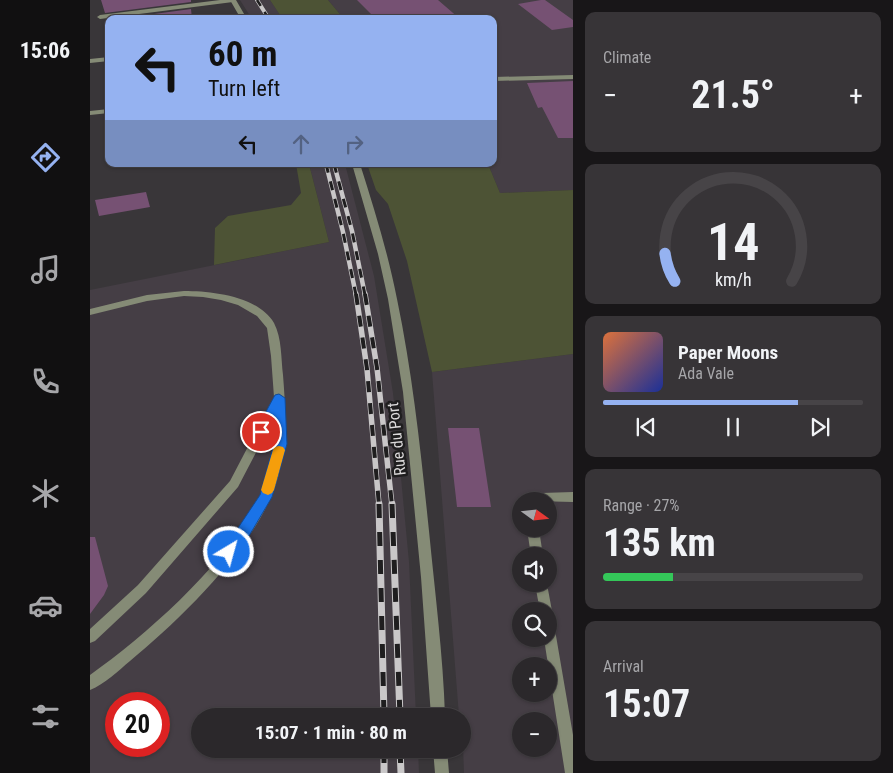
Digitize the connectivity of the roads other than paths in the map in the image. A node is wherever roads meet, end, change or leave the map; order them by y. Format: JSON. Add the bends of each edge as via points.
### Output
{"nodes":[{"id":1,"x":233,"y":0,"type":"edge"},
{"id":2,"x":116,"y":15,"type":"edge"},
{"id":3,"x":242,"y":15,"type":"edge"},
{"id":4,"x":105,"y":16,"type":"edge"},
{"id":5,"x":100,"y":17,"type":"dead end"},
{"id":6,"x":105,"y":59,"type":"edge"},
{"id":7,"x":90,"y":61,"type":"edge"},
{"id":8,"x":573,"y":76,"type":"edge"},
{"id":9,"x":497,"y":79,"type":"edge"},
{"id":10,"x":105,"y":111,"type":"edge"},
{"id":11,"x":90,"y":113,"type":"edge"},
{"id":12,"x":357,"y":167,"type":"edge"},
{"id":13,"x":90,"y":312,"type":"edge"},
{"id":14,"x":279,"y":398,"type":"junction"},
{"id":15,"x":558,"y":498,"type":"edge"},
{"id":16,"x":573,"y":498,"type":"edge"},
{"id":17,"x":90,"y":636,"type":"edge"},
{"id":18,"x":552,"y":647,"type":"edge"},
{"id":19,"x":90,"y":683,"type":"edge"},
{"id":20,"x":437,"y":708,"type":"edge"},
{"id":21,"x":441,"y":758,"type":"edge"},
{"id":22,"x":442,"y":773,"type":"edge"},
{"id":23,"x":572,"y":773,"type":"edge"}],
"edges":[{"from":1,"to":2,"type":"street"},
{"from":1,"to":3,"type":"street"},
{"from":4,"to":5,"type":"street"},
{"from":6,"to":7,"type":"street"},
{"from":8,"to":9,"type":"street"},
{"from":10,"to":11,"type":"street"},
{"from":12,"to":20,"type":"street","name":"Rue du Port","via":[[372,209],[390,283],[406,375],[416,448]]},
{"from":13,"to":14,"type":"street","via":[[157,296],[195,292],[223,296],[250,307],[270,323],[278,365]]},
{"from":14,"to":17,"type":"street","via":[[234,484],[142,589]]},
{"from":14,"to":19,"type":"street","via":[[280,444],[266,497],[241,537],[206,581],[156,631]]},
{"from":15,"to":16,"type":"street"},
{"from":18,"to":23,"type":"street"},
{"from":21,"to":22,"type":"street"}]}
